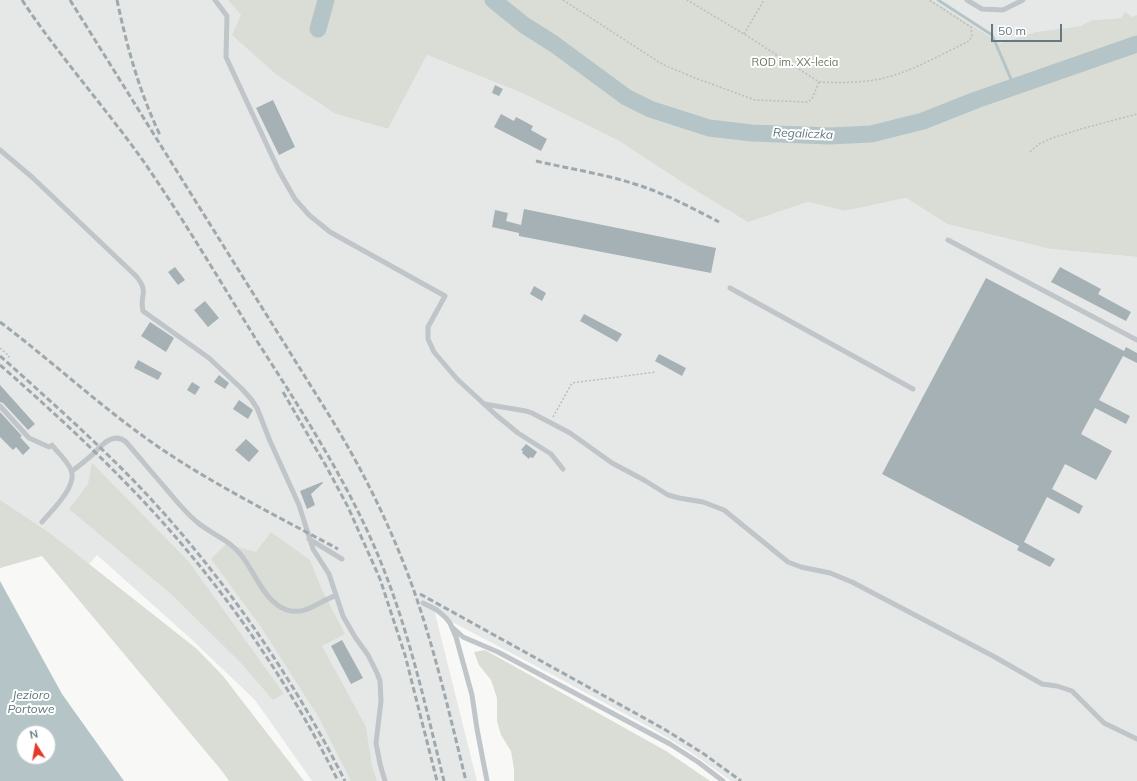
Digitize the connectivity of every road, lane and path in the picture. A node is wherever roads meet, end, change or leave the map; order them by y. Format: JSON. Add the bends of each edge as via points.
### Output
{"nodes":[{"id":1,"x":215,"y":0,"type":"edge"},
{"id":2,"x":563,"y":0,"type":"edge"},
{"id":3,"x":687,"y":0,"type":"edge"},
{"id":4,"x":764,"y":0,"type":"edge"},
{"id":5,"x":929,"y":0,"type":"edge"},
{"id":6,"x":967,"y":0,"type":"edge"},
{"id":7,"x":1023,"y":0,"type":"edge"},
{"id":8,"x":744,"y":34,"type":"junction"},
{"id":9,"x":819,"y":82,"type":"junction"},
{"id":10,"x":1137,"y":114,"type":"edge"},
{"id":11,"x":0,"y":150,"type":"edge"},
{"id":12,"x":1030,"y":152,"type":"dead end"},
{"id":13,"x":948,"y":240,"type":"dead end"},
{"id":14,"x":730,"y":288,"type":"dead end"},
{"id":15,"x":1137,"y":340,"type":"edge"},
{"id":16,"x":0,"y":348,"type":"edge"},
{"id":17,"x":8,"y":358,"type":"dead end"},
{"id":18,"x":656,"y":372,"type":"dead end"},
{"id":19,"x":913,"y":389,"type":"dead end"},
{"id":20,"x":484,"y":404,"type":"junction"},
{"id":21,"x":0,"y":406,"type":"edge"},
{"id":22,"x":550,"y":422,"type":"junction"},
{"id":23,"x":563,"y":469,"type":"dead end"},
{"id":24,"x":72,"y":471,"type":"junction"},
{"id":25,"x":42,"y":522,"type":"dead end"},
{"id":26,"x":309,"y":539,"type":"junction"},
{"id":27,"x":342,"y":559,"type":"dead end"},
{"id":28,"x":335,"y":596,"type":"junction"},
{"id":29,"x":423,"y":603,"type":"dead end"},
{"id":30,"x":452,"y":628,"type":"junction"},
{"id":31,"x":1137,"y":739,"type":"edge"},
{"id":32,"x":385,"y":781,"type":"edge"},
{"id":33,"x":487,"y":781,"type":"edge"},
{"id":34,"x":722,"y":781,"type":"edge"}],
"edges":[{"from":1,"to":20,"type":"lane","via":[[227,16],[226,57],[295,200],[334,235],[445,296],[428,328],[429,343],[457,379]]},
{"from":2,"to":9,"type":"path","via":[[662,64],[755,100],[808,102],[812,99]]},
{"from":3,"to":8,"type":"path"},
{"from":4,"to":8,"type":"path"},
{"from":5,"to":9,"type":"path","via":[[971,27],[972,36],[969,41],[883,78],[842,83]]},
{"from":6,"to":7,"type":"lane","via":[[982,10],[1003,10]]},
{"from":8,"to":9,"type":"path"},
{"from":10,"to":12,"type":"path","via":[[1052,138]]},
{"from":11,"to":26,"type":"lane","via":[[136,276],[143,286],[143,311],[209,358],[251,399],[261,416],[299,505]]},
{"from":13,"to":15,"type":"lane"},
{"from":14,"to":19,"type":"lane"},
{"from":16,"to":17,"type":"path","via":[[9,356]]},
{"from":18,"to":22,"type":"path","via":[[572,383]]},
{"from":20,"to":22,"type":"lane","via":[[526,410]]},
{"from":20,"to":23,"type":"lane","via":[[518,433],[551,454]]},
{"from":21,"to":24,"type":"lane","via":[[29,438],[49,447],[52,445]]},
{"from":22,"to":31,"type":"lane","via":[[612,463],[668,495],[703,502],[724,510],[788,562],[852,582],[1042,684],[1072,692],[1104,723]]},
{"from":24,"to":25,"type":"lane","via":[[68,491]]},
{"from":24,"to":28,"type":"lane","via":[[104,442],[121,439],[185,511],[236,549],[278,605],[286,610],[305,611]]},
{"from":26,"to":27,"type":"lane"},
{"from":26,"to":28,"type":"lane","via":[[328,574]]},
{"from":28,"to":32,"type":"lane","via":[[347,625],[368,655],[380,682],[381,701],[376,743]]},
{"from":29,"to":30,"type":"lane","via":[[442,614]]},
{"from":30,"to":33,"type":"lane","via":[[472,695]]},
{"from":30,"to":34,"type":"lane","via":[[463,637],[498,652],[670,744]]}]}
